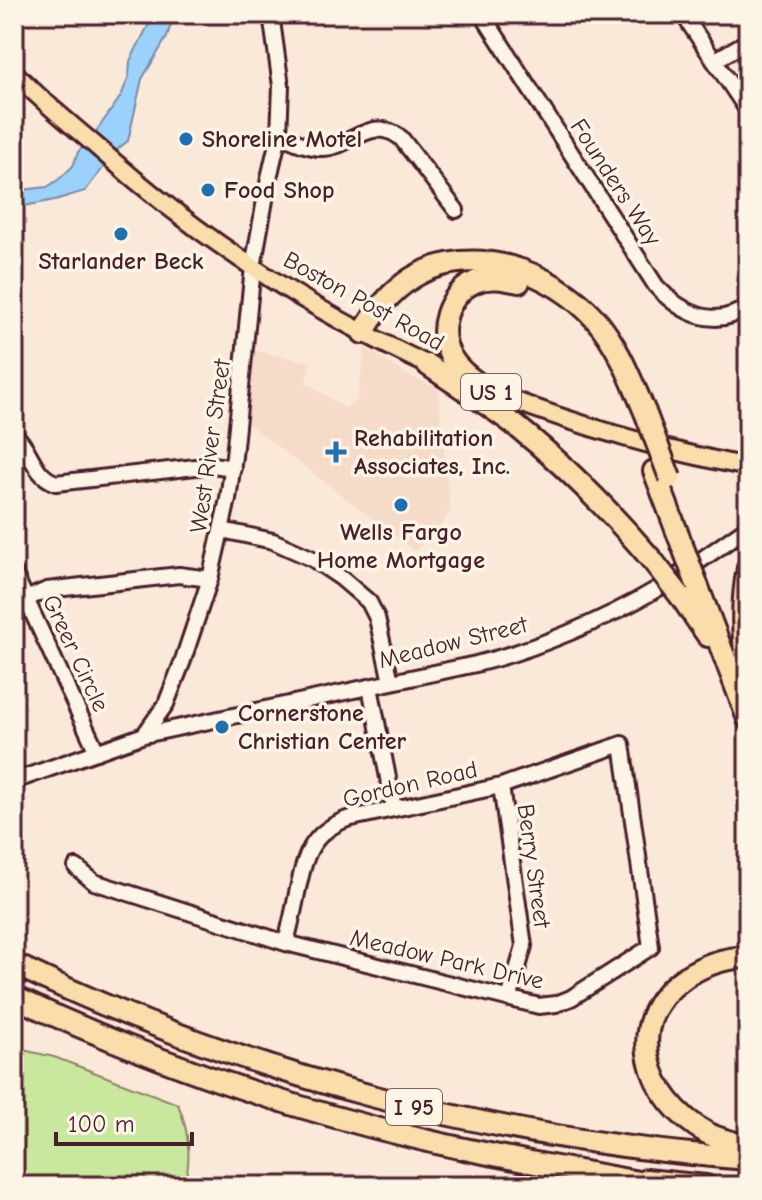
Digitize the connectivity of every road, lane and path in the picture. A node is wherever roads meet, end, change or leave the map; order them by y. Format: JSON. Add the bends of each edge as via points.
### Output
{"nodes":[{"id":1,"x":271,"y":14,"type":"edge"},
{"id":2,"x":482,"y":14,"type":"edge"},
{"id":3,"x":683,"y":14,"type":"edge"},
{"id":4,"x":748,"y":41,"type":"edge"},
{"id":5,"x":714,"y":61,"type":"junction"},
{"id":6,"x":14,"y":72,"type":"edge"},
{"id":7,"x":748,"y":111,"type":"edge"},
{"id":8,"x":279,"y":135,"type":"junction"},
{"id":9,"x":456,"y":210,"type":"dead end"},
{"id":10,"x":253,"y":267,"type":"junction"},
{"id":11,"x":748,"y":306,"type":"edge"},
{"id":12,"x":363,"y":333,"type":"junction"},
{"id":13,"x":428,"y":365,"type":"junction"},
{"id":14,"x":489,"y":391,"type":"junction"},
{"id":15,"x":637,"y":410,"type":"junction"},
{"id":16,"x":14,"y":434,"type":"edge"},
{"id":17,"x":748,"y":467,"type":"edge"},
{"id":18,"x":233,"y":468,"type":"junction"},
{"id":19,"x":748,"y":527,"type":"edge"},
{"id":20,"x":222,"y":530,"type":"junction"},
{"id":21,"x":748,"y":568,"type":"edge"},
{"id":22,"x":14,"y":573,"type":"edge"},
{"id":23,"x":210,"y":579,"type":"junction"},
{"id":24,"x":696,"y":588,"type":"junction"},
{"id":25,"x":26,"y":599,"type":"junction"},
{"id":26,"x":748,"y":673,"type":"edge"},
{"id":27,"x":748,"y":680,"type":"edge"},
{"id":28,"x":391,"y":682,"type":"junction"},
{"id":29,"x":370,"y":687,"type":"junction"},
{"id":30,"x":748,"y":719,"type":"edge"},
{"id":31,"x":144,"y":735,"type":"junction"},
{"id":32,"x":622,"y":744,"type":"joint"},
{"id":33,"x":97,"y":752,"type":"junction"},
{"id":34,"x":14,"y":781,"type":"edge"},
{"id":35,"x":501,"y":786,"type":"junction"},
{"id":36,"x":394,"y":808,"type":"junction"},
{"id":37,"x":76,"y":867,"type":"dead end"},
{"id":38,"x":286,"y":943,"type":"junction"},
{"id":39,"x":748,"y":957,"type":"edge"},
{"id":40,"x":14,"y":964,"type":"edge"},
{"id":41,"x":14,"y":997,"type":"edge"},
{"id":42,"x":509,"y":999,"type":"junction"},
{"id":43,"x":748,"y":1146,"type":"edge"},
{"id":44,"x":748,"y":1159,"type":"edge"},
{"id":45,"x":578,"y":1170,"type":"junction"},
{"id":46,"x":658,"y":1186,"type":"edge"},
{"id":47,"x":706,"y":1186,"type":"edge"}],
"edges":[{"from":1,"to":8,"type":"street","name":"West River Street","via":[[281,86]]},
{"from":2,"to":11,"type":"street","name":"Founders Way","via":[[663,293],[682,309],[706,317],[734,315]]},
{"from":3,"to":5,"type":"street"},
{"from":4,"to":5,"type":"street"},
{"from":5,"to":7,"type":"street"},
{"from":6,"to":10,"type":"main road","name":"Boston Post Road","number":"US 1","via":[[116,165]]},
{"from":8,"to":9,"type":"street","via":[[321,148],[374,129],[393,132]]},
{"from":8,"to":10,"type":"street","name":"West River Street"},
{"from":10,"to":12,"type":"main road","name":"Boston Post Road","number":"US 1"},
{"from":10,"to":18,"type":"street","name":"West River Street"},
{"from":12,"to":13,"type":"main road","name":"Boston Post Road","number":"US 1"},
{"from":12,"to":15,"type":"highway","via":[[387,299],[423,272],[467,261],[512,267],[559,288],[596,320],[616,347]]},
{"from":13,"to":14,"type":"main road","name":"Boston Post Road","number":"US 1"},
{"from":13,"to":24,"type":"highway","bridge":true,"via":[[556,460],[652,560]]},
{"from":14,"to":15,"type":"highway","via":[[457,365],[444,326],[457,295],[475,282],[496,278],[533,287],[576,316],[606,353]]},
{"from":14,"to":17,"type":"main road","name":"Boston Post Road","number":"US 1","via":[[614,435]]},
{"from":15,"to":24,"type":"highway","bridge":true,"via":[[687,541]]},
{"from":16,"to":18,"type":"street","via":[[40,473],[56,483],[213,465]]},
{"from":18,"to":20,"type":"street","name":"West River Street"},
{"from":19,"to":28,"type":"street","name":"Meadow Street","via":[[659,588],[596,621],[494,660]]},
{"from":20,"to":23,"type":"street","name":"West River Street"},
{"from":20,"to":28,"type":"street","via":[[273,541],[313,559],[369,602]]},
{"from":21,"to":26,"type":"highway","via":[[743,626]]},
{"from":22,"to":25,"type":"street","name":"Greer Circle"},
{"from":23,"to":25,"type":"street","via":[[179,575],[47,590]]},
{"from":23,"to":31,"type":"street","name":"West River Street","via":[[169,697]]},
{"from":24,"to":27,"type":"highway"},
{"from":24,"to":30,"type":"highway"},
{"from":25,"to":33,"type":"street","name":"Greer Circle"},
{"from":28,"to":29,"type":"street","name":"Meadow Street"},
{"from":29,"to":31,"type":"street","name":"Meadow Street"},
{"from":29,"to":36,"type":"street"},
{"from":31,"to":33,"type":"street"},
{"from":32,"to":35,"type":"street","name":"Gordon Road"},
{"from":32,"to":42,"type":"street","name":"Meadow Park Drive","via":[[651,947],[556,1004]]},
{"from":33,"to":34,"type":"street"},
{"from":35,"to":36,"type":"street","name":"Gordon Road"},
{"from":35,"to":42,"type":"street","name":"Berry Street","via":[[524,946]]},
{"from":36,"to":38,"type":"street","name":"Gordon Road","via":[[347,819],[317,838],[305,859]]},
{"from":37,"to":38,"type":"street","name":"Meadow Park Drive","via":[[94,882]]},
{"from":38,"to":42,"type":"street","name":"Meadow Park Drive"},
{"from":39,"to":43,"type":"highway","via":[[714,963],[678,982],[652,1015],[646,1045],[657,1081],[682,1114],[715,1137]]},
{"from":40,"to":44,"type":"highway","number":"I 95","via":[[188,1038],[380,1099],[547,1135]]},
{"from":41,"to":45,"type":"highway","number":"I 95","via":[[142,1052],[288,1103],[449,1146]]},
{"from":45,"to":46,"type":"highway"},
{"from":45,"to":47,"type":"highway","number":"I 95"}]}
